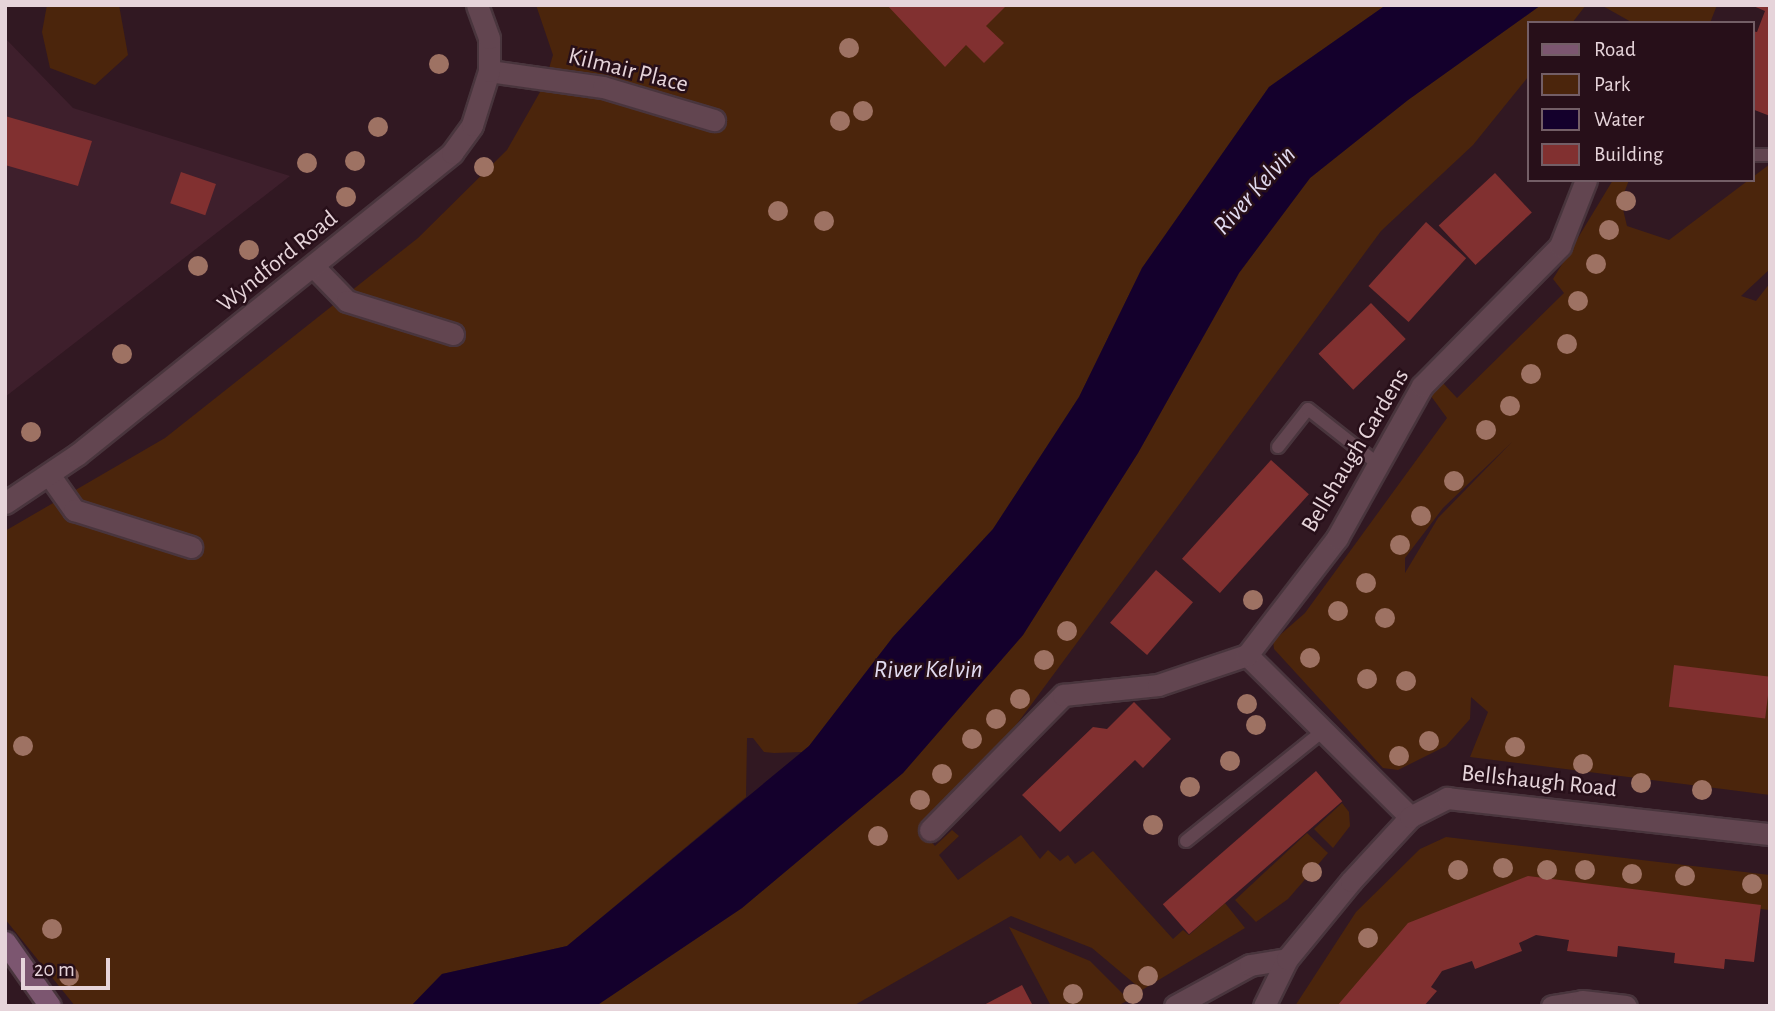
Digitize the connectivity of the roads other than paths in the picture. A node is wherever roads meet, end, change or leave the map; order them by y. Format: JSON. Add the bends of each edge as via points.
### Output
{"nodes":[{"id":1,"x":477,"y":5,"type":"edge"},
{"id":2,"x":489,"y":71,"type":"junction"},
{"id":3,"x":713,"y":120,"type":"dead end"},
{"id":4,"x":1585,"y":182,"type":"edge"},
{"id":5,"x":314,"y":267,"type":"junction"},
{"id":6,"x":453,"y":334,"type":"dead end"},
{"id":7,"x":1278,"y":447,"type":"dead end"},
{"id":8,"x":1378,"y":464,"type":"junction"},
{"id":9,"x":50,"y":475,"type":"junction"},
{"id":10,"x":5,"y":503,"type":"edge"},
{"id":11,"x":191,"y":547,"type":"dead end"},
{"id":12,"x":1247,"y":655,"type":"junction"},
{"id":13,"x":1323,"y":731,"type":"junction"},
{"id":14,"x":1410,"y":817,"type":"junction"},
{"id":15,"x":930,"y":830,"type":"dead end"},
{"id":16,"x":1770,"y":834,"type":"edge"},
{"id":17,"x":1186,"y":841,"type":"dead end"},
{"id":18,"x":5,"y":942,"type":"edge"},
{"id":19,"x":1287,"y":959,"type":"junction"},
{"id":20,"x":50,"y":1006,"type":"edge"},
{"id":21,"x":1175,"y":1006,"type":"edge"},
{"id":22,"x":1264,"y":1006,"type":"edge"},
{"id":23,"x":1552,"y":1006,"type":"edge"},
{"id":24,"x":1626,"y":1006,"type":"edge"}],
"edges":[{"from":1,"to":2,"type":"street","name":"Wyndford Road","via":[[489,38]]},
{"from":2,"to":3,"type":"street","name":"Kilmair Place","via":[[603,87]]},
{"from":2,"to":5,"type":"street","name":"Wyndford Road","via":[[479,111],[452,153]]},
{"from":4,"to":8,"type":"street","name":"Bellshaugh Gardens","via":[[1560,246],[1422,386]]},
{"from":5,"to":6,"type":"street","via":[[347,301]]},
{"from":5,"to":9,"type":"street","name":"Wyndford Road"},
{"from":7,"to":8,"type":"lane","via":[[1308,409]]},
{"from":8,"to":12,"type":"street","name":"Bellshaugh Gardens","via":[[1337,538]]},
{"from":9,"to":10,"type":"street","name":"Wyndford Road"},
{"from":9,"to":11,"type":"street","via":[[79,512]]},
{"from":12,"to":13,"type":"street"},
{"from":12,"to":15,"type":"street","via":[[1158,685],[1063,695]]},
{"from":13,"to":14,"type":"street"},
{"from":13,"to":17,"type":"lane"},
{"from":14,"to":16,"type":"street","name":"Bellshaugh Road","via":[[1447,799]]},
{"from":14,"to":19,"type":"street","name":"Bellshaugh Road"},
{"from":18,"to":20,"type":"street"},
{"from":19,"to":21,"type":"street","via":[[1250,965]]},
{"from":19,"to":22,"type":"street","name":"Bellshaugh Road"},
{"from":23,"to":24,"type":"street","via":[[1581,1001]]}]}
